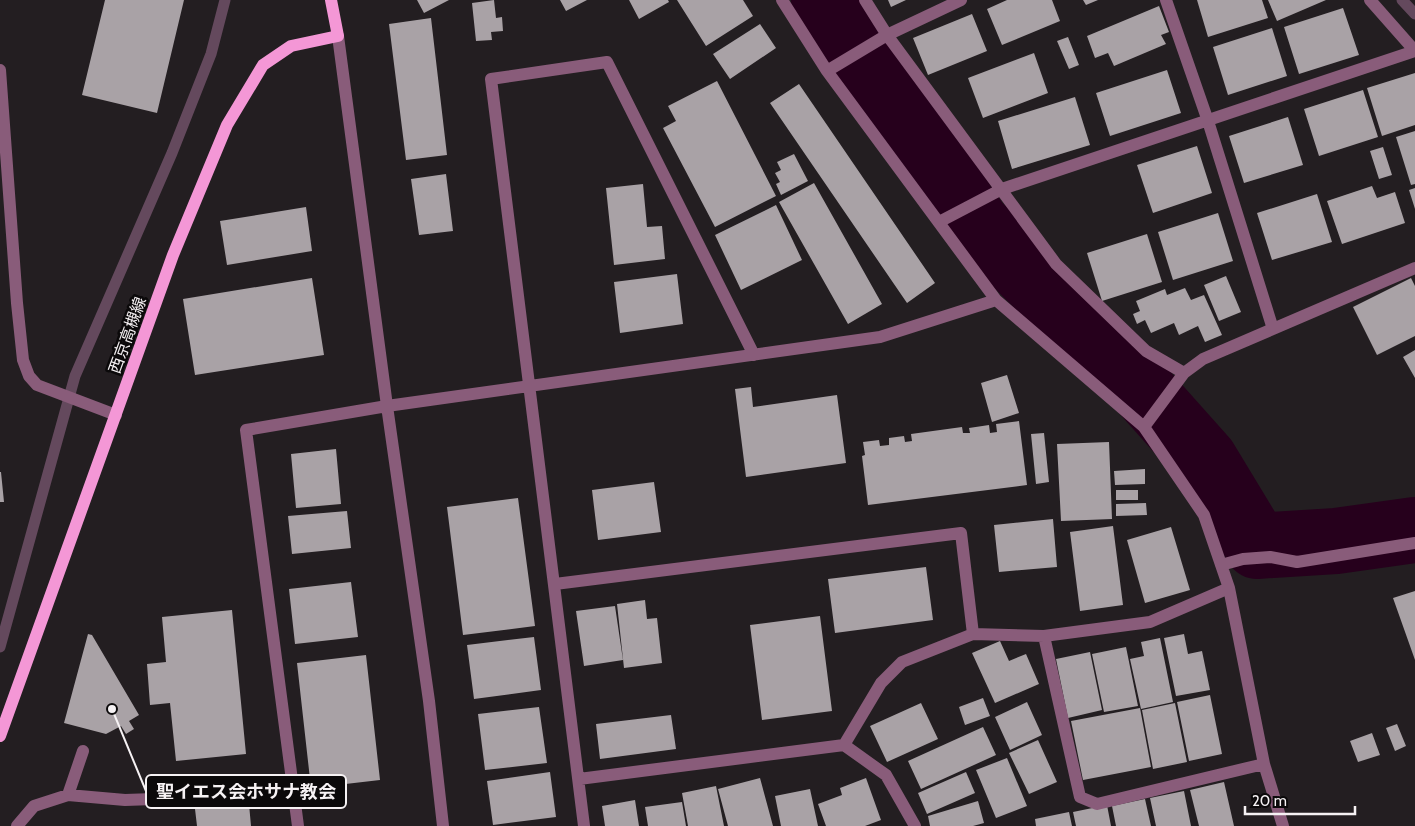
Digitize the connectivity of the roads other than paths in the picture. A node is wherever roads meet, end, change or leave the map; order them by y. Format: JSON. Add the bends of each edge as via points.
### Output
{"nodes":[{"id":1,"x":331,"y":0,"type":"edge"},
{"id":2,"x":782,"y":0,"type":"edge"},
{"id":3,"x":865,"y":0,"type":"edge"},
{"id":4,"x":962,"y":0,"type":"edge"},
{"id":5,"x":1166,"y":0,"type":"edge"},
{"id":6,"x":1370,"y":0,"type":"edge"},
{"id":7,"x":887,"y":35,"type":"junction"},
{"id":8,"x":338,"y":36,"type":"junction"},
{"id":9,"x":1415,"y":51,"type":"edge"},
{"id":10,"x":0,"y":70,"type":"edge"},
{"id":11,"x":827,"y":71,"type":"junction"},
{"id":12,"x":1208,"y":120,"type":"junction"},
{"id":13,"x":1002,"y":189,"type":"junction"},
{"id":14,"x":939,"y":222,"type":"junction"},
{"id":15,"x":1415,"y":268,"type":"edge"},
{"id":16,"x":996,"y":300,"type":"junction"},
{"id":17,"x":1273,"y":329,"type":"junction"},
{"id":18,"x":754,"y":355,"type":"junction"},
{"id":19,"x":1184,"y":374,"type":"junction"},
{"id":20,"x":528,"y":387,"type":"junction"},
{"id":21,"x":387,"y":406,"type":"junction"},
{"id":22,"x":116,"y":415,"type":"junction"},
{"id":23,"x":1144,"y":427,"type":"junction"},
{"id":24,"x":1415,"y":543,"type":"edge"},
{"id":25,"x":1222,"y":565,"type":"junction"},
{"id":26,"x":555,"y":584,"type":"junction"},
{"id":27,"x":1229,"y":588,"type":"junction"},
{"id":28,"x":974,"y":634,"type":"junction"},
{"id":29,"x":1044,"y":636,"type":"junction"},
{"id":30,"x":0,"y":736,"type":"edge"},
{"id":31,"x":844,"y":745,"type":"junction"},
{"id":32,"x":83,"y":751,"type":"dead end"},
{"id":33,"x":1264,"y":764,"type":"junction"},
{"id":34,"x":579,"y":779,"type":"junction"},
{"id":35,"x":293,"y":787,"type":"junction"},
{"id":36,"x":68,"y":795,"type":"junction"},
{"id":37,"x":17,"y":826,"type":"edge"},
{"id":38,"x":298,"y":826,"type":"edge"},
{"id":39,"x":443,"y":826,"type":"edge"},
{"id":40,"x":584,"y":826,"type":"edge"},
{"id":41,"x":915,"y":826,"type":"edge"},
{"id":42,"x":1283,"y":826,"type":"edge"}],
"edges":[{"from":1,"to":8,"type":"main road"},
{"from":2,"to":11,"type":"street"},
{"from":3,"to":7,"type":"street"},
{"from":4,"to":7,"type":"street"},
{"from":5,"to":12,"type":"street"},
{"from":6,"to":9,"type":"street"},
{"from":7,"to":11,"type":"street"},
{"from":7,"to":13,"type":"street"},
{"from":8,"to":21,"type":"street"},
{"from":8,"to":22,"type":"main road","name":"西京高槻線","via":[[291,46],[262,65],[227,125],[173,255]]},
{"from":9,"to":12,"type":"street"},
{"from":10,"to":22,"type":"street","via":[[23,360],[29,376],[37,385]]},
{"from":11,"to":14,"type":"street"},
{"from":12,"to":13,"type":"street"},
{"from":12,"to":17,"type":"street"},
{"from":13,"to":14,"type":"street"},
{"from":13,"to":19,"type":"street","via":[[1056,264],[1146,351]]},
{"from":14,"to":16,"type":"street"},
{"from":15,"to":17,"type":"street"},
{"from":16,"to":18,"type":"street","via":[[880,337]]},
{"from":16,"to":23,"type":"street"},
{"from":17,"to":19,"type":"street","via":[[1203,359]]},
{"from":18,"to":20,"type":"street"},
{"from":18,"to":20,"type":"street","via":[[607,62],[597,63],[491,79]]},
{"from":19,"to":23,"type":"street"},
{"from":20,"to":21,"type":"street"},
{"from":20,"to":26,"type":"street"},
{"from":21,"to":35,"type":"street","via":[[246,430]]},
{"from":21,"to":39,"type":"street","via":[[429,702]]},
{"from":22,"to":30,"type":"main road","name":"西京高槻線"},
{"from":23,"to":25,"type":"street","via":[[1204,515]]},
{"from":24,"to":25,"type":"street","via":[[1297,562],[1270,557],[1243,558]]},
{"from":25,"to":27,"type":"street"},
{"from":26,"to":28,"type":"street","via":[[961,534]]},
{"from":26,"to":34,"type":"street"},
{"from":27,"to":29,"type":"street","via":[[1150,622]]},
{"from":27,"to":33,"type":"street"},
{"from":28,"to":29,"type":"street"},
{"from":28,"to":31,"type":"street","via":[[902,662],[881,683]]},
{"from":29,"to":33,"type":"street","via":[[1080,798],[1097,804]]},
{"from":31,"to":34,"type":"street"},
{"from":31,"to":41,"type":"street","via":[[886,776]]},
{"from":32,"to":36,"type":"street"},
{"from":33,"to":42,"type":"street"},
{"from":34,"to":40,"type":"street"},
{"from":35,"to":36,"type":"street","via":[[126,800]]},
{"from":35,"to":38,"type":"street"},
{"from":36,"to":37,"type":"street","via":[[34,806]]}]}
